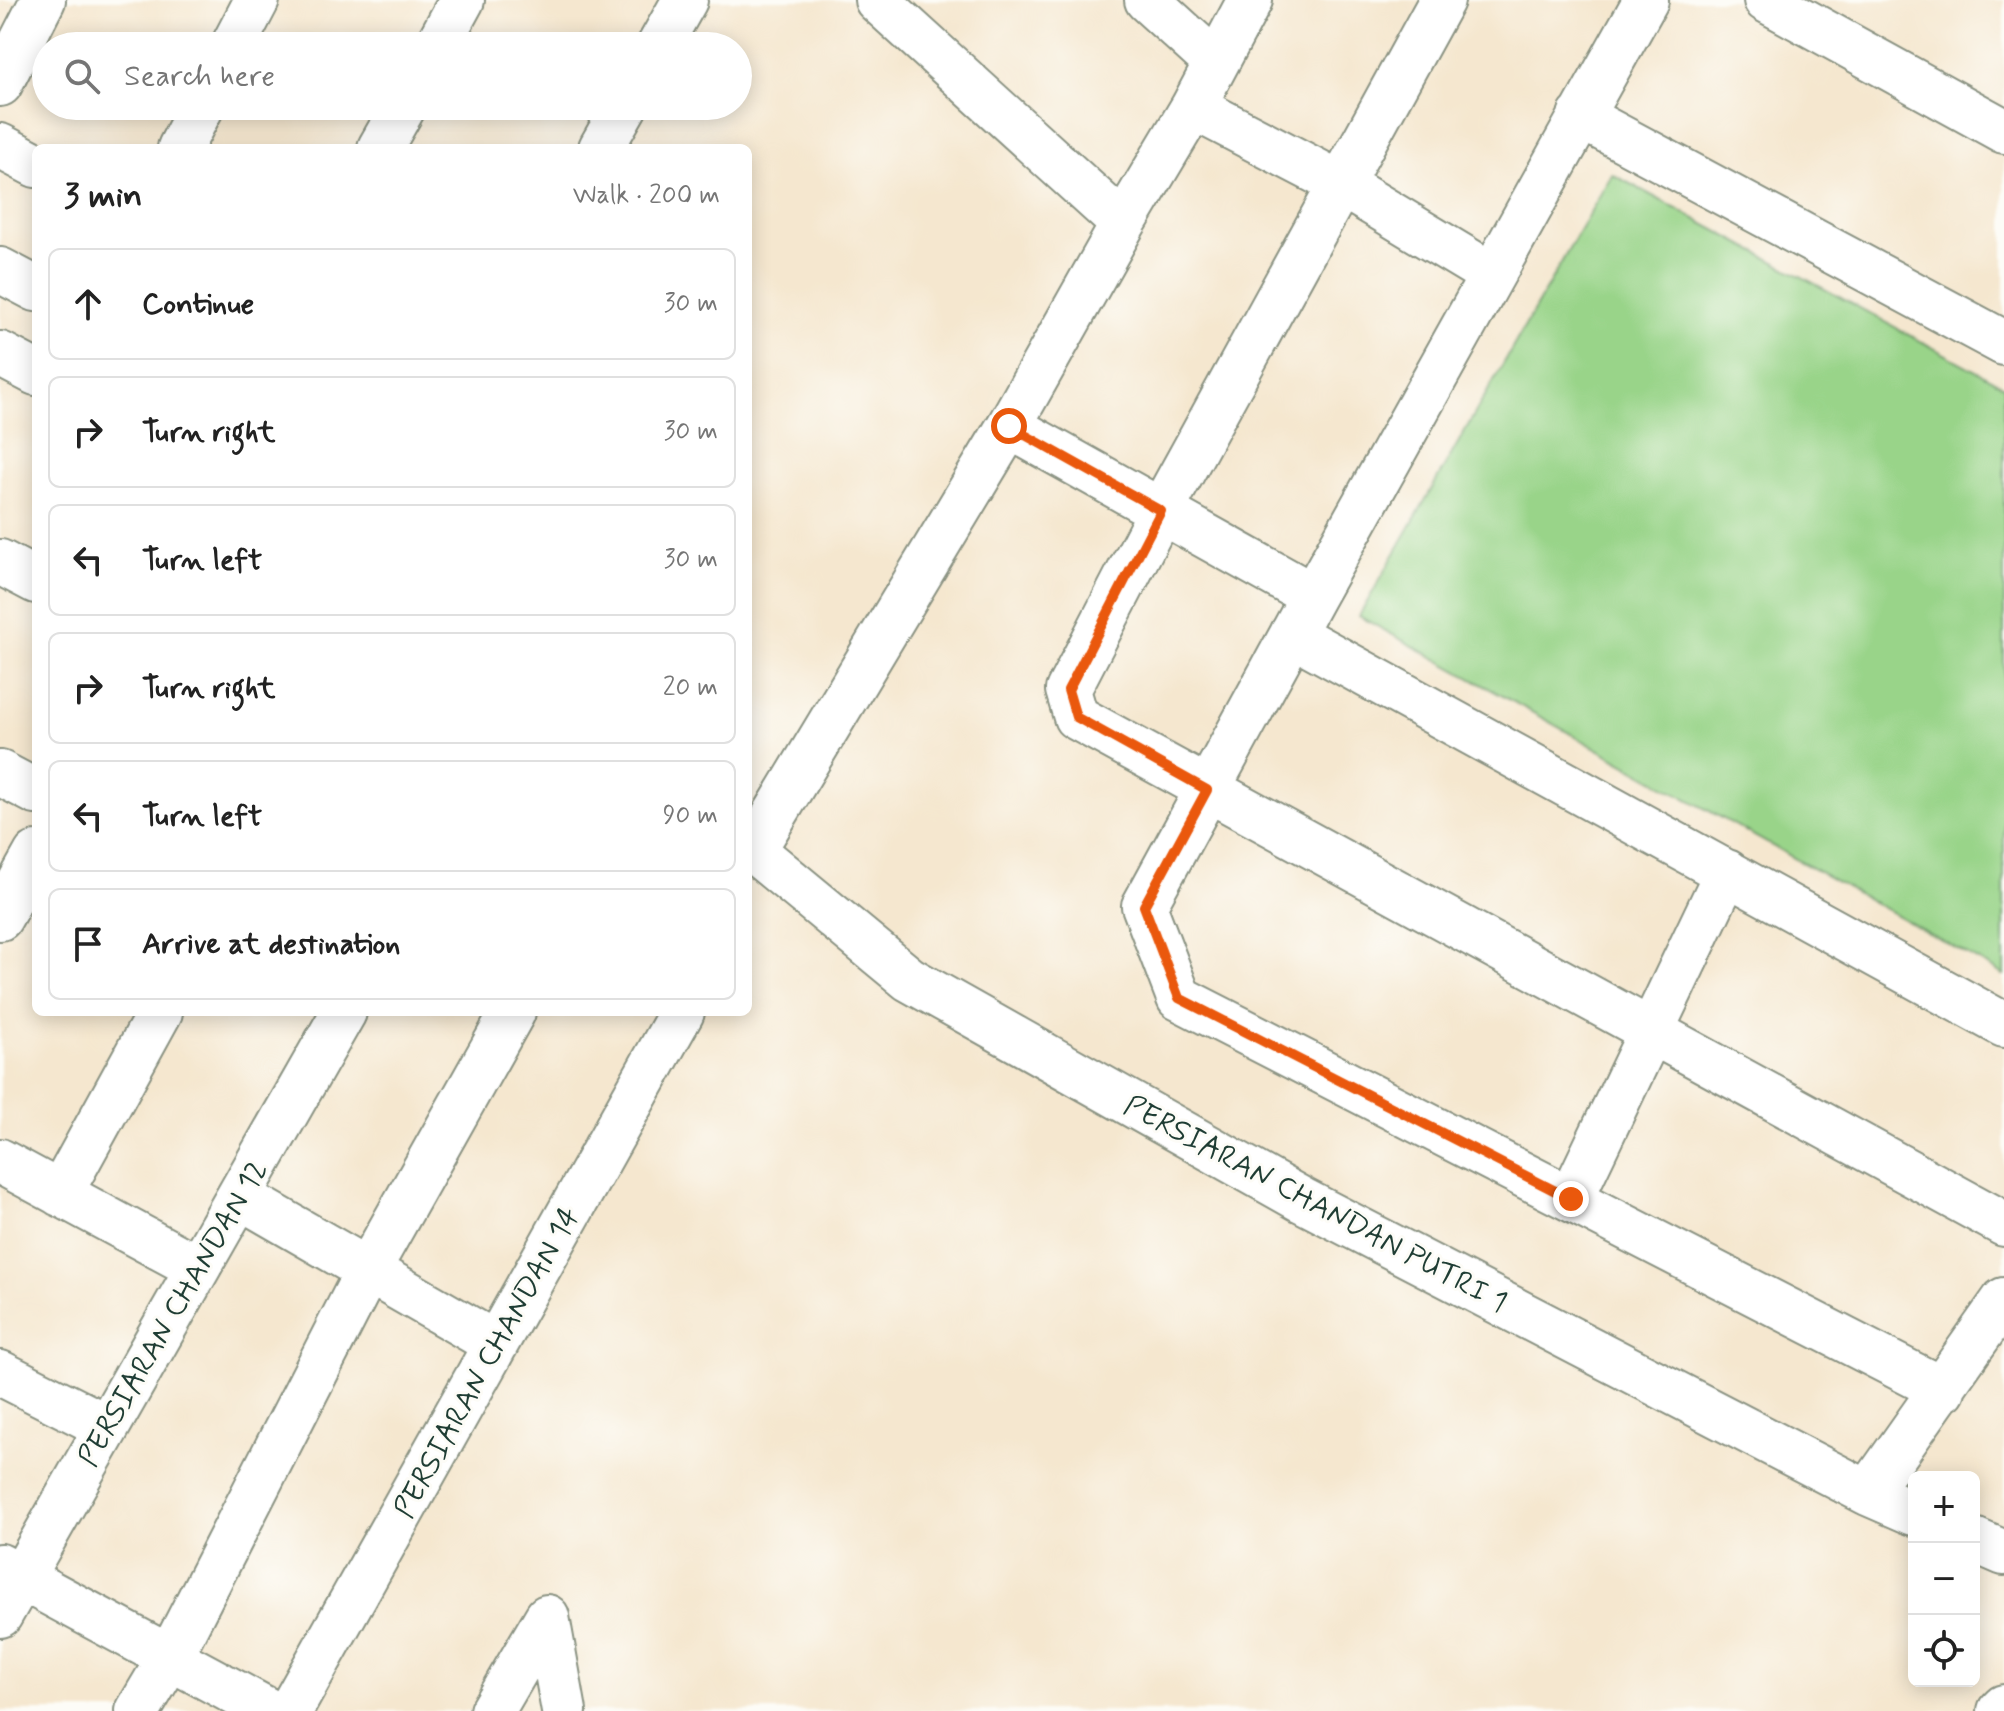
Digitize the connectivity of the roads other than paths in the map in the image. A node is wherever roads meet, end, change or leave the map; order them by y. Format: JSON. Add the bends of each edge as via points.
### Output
{"nodes":[{"id":1,"x":43,"y":0,"type":"edge"},
{"id":2,"x":257,"y":0,"type":"edge"},
{"id":3,"x":462,"y":0,"type":"edge"},
{"id":4,"x":685,"y":0,"type":"edge"},
{"id":5,"x":877,"y":0,"type":"edge"},
{"id":6,"x":1147,"y":0,"type":"edge"},
{"id":7,"x":1250,"y":0,"type":"edge"},
{"id":8,"x":1442,"y":0,"type":"edge"},
{"id":9,"x":1646,"y":0,"type":"edge"},
{"id":10,"x":1766,"y":0,"type":"edge"},
{"id":11,"x":240,"y":32,"type":"edge"},
{"id":12,"x":445,"y":32,"type":"edge"},
{"id":13,"x":667,"y":32,"type":"edge"},
{"id":14,"x":1216,"y":63,"type":"junction"},
{"id":15,"x":0,"y":84,"type":"edge"},
{"id":16,"x":1193,"y":107,"type":"junction"},
{"id":17,"x":1580,"y":116,"type":"junction"},
{"id":18,"x":195,"y":120,"type":"edge"},
{"id":19,"x":396,"y":120,"type":"edge"},
{"id":20,"x":617,"y":120,"type":"edge"},
{"id":21,"x":2004,"y":131,"type":"edge"},
{"id":22,"x":182,"y":144,"type":"edge"},
{"id":23,"x":382,"y":144,"type":"edge"},
{"id":24,"x":603,"y":144,"type":"edge"},
{"id":25,"x":0,"y":146,"type":"edge"},
{"id":26,"x":32,"y":163,"type":"edge"},
{"id":27,"x":1341,"y":184,"type":"junction"},
{"id":28,"x":1123,"y":224,"type":"junction"},
{"id":29,"x":0,"y":270,"type":"edge"},
{"id":30,"x":1492,"y":275,"type":"junction"},
{"id":31,"x":32,"y":287,"type":"edge"},
{"id":32,"x":2004,"y":343,"type":"edge"},
{"id":33,"x":0,"y":354,"type":"edge"},
{"id":34,"x":32,"y":371,"type":"edge"},
{"id":35,"x":1009,"y":426,"type":"junction"},
{"id":36,"x":1161,"y":511,"type":"junction"},
{"id":37,"x":0,"y":562,"type":"edge"},
{"id":38,"x":32,"y":579,"type":"edge"},
{"id":39,"x":1313,"y":596,"type":"junction"},
{"id":40,"x":1292,"y":634,"type":"junction"},
{"id":41,"x":0,"y":773,"type":"edge"},
{"id":42,"x":32,"y":790,"type":"edge"},
{"id":43,"x":1207,"y":790,"type":"junction"},
{"id":44,"x":752,"y":846,"type":"edge"},
{"id":45,"x":752,"y":849,"type":"edge"},
{"id":46,"x":32,"y":861,"type":"edge"},
{"id":47,"x":1727,"y":872,"type":"junction"},
{"id":48,"x":0,"y":918,"type":"edge"},
{"id":49,"x":158,"y":1016,"type":"edge"},
{"id":50,"x":342,"y":1016,"type":"edge"},
{"id":51,"x":511,"y":1016,"type":"edge"},
{"id":52,"x":680,"y":1016,"type":"edge"},
{"id":53,"x":2004,"y":1025,"type":"edge"},
{"id":54,"x":1651,"y":1032,"type":"junction"},
{"id":55,"x":0,"y":1161,"type":"edge"},
{"id":56,"x":60,"y":1194,"type":"junction"},
{"id":57,"x":239,"y":1196,"type":"junction"},
{"id":58,"x":1571,"y":1199,"type":"junction"},
{"id":59,"x":2004,"y":1224,"type":"edge"},
{"id":60,"x":198,"y":1268,"type":"junction"},
{"id":61,"x":368,"y":1270,"type":"junction"},
{"id":62,"x":2004,"y":1300,"type":"edge"},
{"id":63,"x":496,"y":1344,"type":"junction"},
{"id":64,"x":0,"y":1373,"type":"edge"},
{"id":65,"x":1943,"y":1390,"type":"junction"},
{"id":66,"x":107,"y":1427,"type":"junction"},
{"id":67,"x":1868,"y":1493,"type":"junction"},
{"id":68,"x":1908,"y":1510,"type":"edge"},
{"id":69,"x":1980,"y":1543,"type":"edge"},
{"id":70,"x":2004,"y":1553,"type":"edge"},
{"id":71,"x":11,"y":1571,"type":"edge"},
{"id":72,"x":0,"y":1615,"type":"edge"},
{"id":73,"x":170,"y":1657,"type":"junction"},
{"id":74,"x":138,"y":1711,"type":"edge"},
{"id":75,"x":269,"y":1711,"type":"edge"},
{"id":76,"x":290,"y":1711,"type":"edge"},
{"id":77,"x":492,"y":1711,"type":"edge"},
{"id":78,"x":564,"y":1711,"type":"edge"}],
"edges":[{"from":1,"to":15,"type":"street"},
{"from":2,"to":11,"type":"street"},
{"from":3,"to":12,"type":"street"},
{"from":4,"to":13,"type":"street"},
{"from":5,"to":28,"type":"street"},
{"from":6,"to":14,"type":"street"},
{"from":7,"to":14,"type":"street"},
{"from":8,"to":27,"type":"street"},
{"from":9,"to":17,"type":"street"},
{"from":10,"to":21,"type":"street"},
{"from":14,"to":16,"type":"street"},
{"from":16,"to":27,"type":"street"},
{"from":16,"to":28,"type":"street"},
{"from":17,"to":30,"type":"street"},
{"from":17,"to":32,"type":"street"},
{"from":18,"to":22,"type":"street"},
{"from":19,"to":23,"type":"street"},
{"from":20,"to":24,"type":"street"},
{"from":25,"to":26,"type":"street"},
{"from":27,"to":30,"type":"street"},
{"from":27,"to":36,"type":"street"},
{"from":28,"to":35,"type":"street"},
{"from":29,"to":31,"type":"street"},
{"from":30,"to":39,"type":"street"},
{"from":33,"to":34,"type":"street"},
{"from":35,"to":36,"type":"street"},
{"from":35,"to":44,"type":"street"},
{"from":36,"to":39,"type":"street"},
{"from":36,"to":43,"type":"street","via":[[1068,690],[1076,717]]},
{"from":37,"to":38,"type":"street"},
{"from":39,"to":40,"type":"street"},
{"from":40,"to":43,"type":"street"},
{"from":40,"to":47,"type":"street"},
{"from":41,"to":42,"type":"street"},
{"from":43,"to":54,"type":"street"},
{"from":43,"to":58,"type":"street","via":[[1144,906],[1179,998]]},
{"from":45,"to":67,"type":"street","name":"PERSIARAN CHANDAN PUTRI 1","via":[[909,979],[1302,1200]]},
{"from":46,"to":48,"type":"street"},
{"from":47,"to":53,"type":"street"},
{"from":47,"to":54,"type":"street"},
{"from":49,"to":56,"type":"street"},
{"from":50,"to":57,"type":"street","name":"PERSIARAN CHANDAN 12"},
{"from":51,"to":61,"type":"street"},
{"from":52,"to":63,"type":"street","name":"PERSIARAN CHANDAN 14"},
{"from":54,"to":58,"type":"street"},
{"from":54,"to":59,"type":"street"},
{"from":55,"to":56,"type":"street"},
{"from":56,"to":60,"type":"street"},
{"from":57,"to":60,"type":"street","name":"PERSIARAN CHANDAN 12"},
{"from":57,"to":61,"type":"street"},
{"from":58,"to":65,"type":"street"},
{"from":60,"to":66,"type":"street","name":"PERSIARAN CHANDAN 12"},
{"from":61,"to":63,"type":"street"},
{"from":61,"to":73,"type":"street"},
{"from":62,"to":65,"type":"street"},
{"from":63,"to":76,"type":"street","name":"PERSIARAN CHANDAN 14"},
{"from":64,"to":66,"type":"street"},
{"from":65,"to":67,"type":"street"},
{"from":66,"to":71,"type":"street","name":"PERSIARAN CHANDAN 12"},
{"from":67,"to":68,"type":"street","name":"PERSIARAN CHANDAN PUTRI 1"},
{"from":69,"to":70,"type":"street"},
{"from":71,"to":72,"type":"street","name":"PERSIARAN CHANDAN 12"},
{"from":71,"to":73,"type":"street"},
{"from":73,"to":74,"type":"street"},
{"from":73,"to":75,"type":"street"},
{"from":77,"to":78,"type":"street","via":[[547,1617]]}]}
